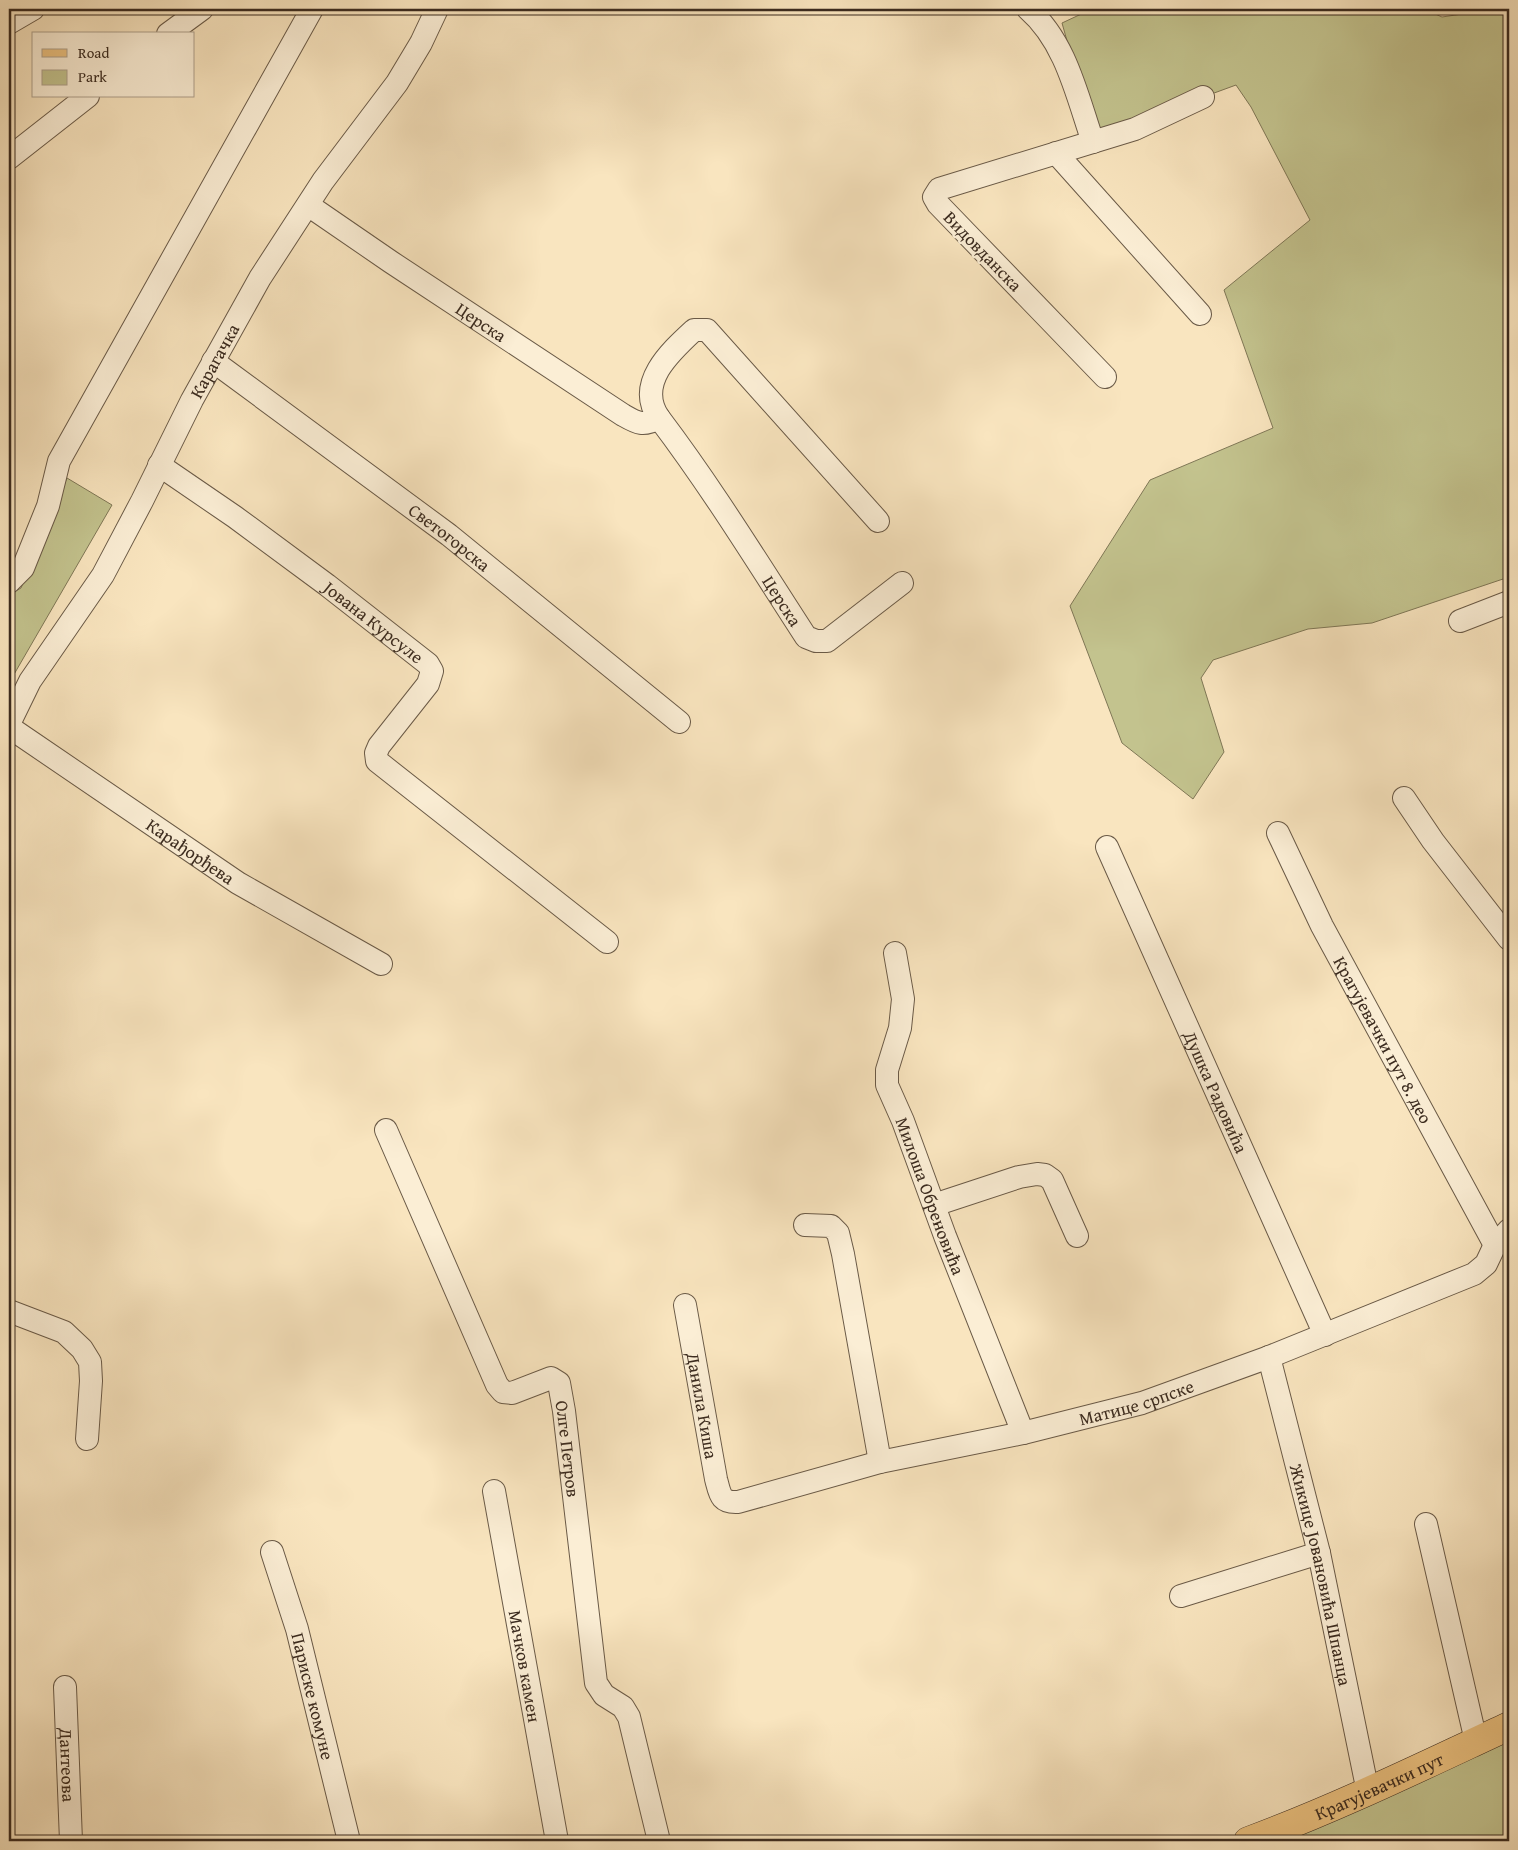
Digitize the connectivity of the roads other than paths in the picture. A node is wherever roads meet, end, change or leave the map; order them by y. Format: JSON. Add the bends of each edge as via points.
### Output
{"nodes":[{"id":1,"x":32,"y":9,"type":"edge"},
{"id":2,"x":202,"y":9,"type":"edge"},
{"id":3,"x":312,"y":9,"type":"edge"},
{"id":4,"x":1028,"y":9,"type":"edge"},
{"id":5,"x":435,"y":10,"type":"edge"},
{"id":6,"x":9,"y":23,"type":"edge"},
{"id":7,"x":171,"y":32,"type":"edge"},
{"id":8,"x":1203,"y":97,"type":"dead end"},
{"id":9,"x":85,"y":98,"type":"edge"},
{"id":10,"x":1092,"y":142,"type":"junction"},
{"id":11,"x":1056,"y":153,"type":"junction"},
{"id":12,"x":9,"y":158,"type":"edge"},
{"id":13,"x":308,"y":205,"type":"junction"},
{"id":14,"x":1200,"y":314,"type":"dead end"},
{"id":15,"x":213,"y":361,"type":"junction"},
{"id":16,"x":1105,"y":377,"type":"dead end"},
{"id":17,"x":658,"y":418,"type":"junction"},
{"id":18,"x":159,"y":465,"type":"junction"},
{"id":19,"x":878,"y":521,"type":"dead end"},
{"id":20,"x":9,"y":582,"type":"edge"},
{"id":21,"x":902,"y":583,"type":"dead end"},
{"id":22,"x":1509,"y":602,"type":"edge"},
{"id":23,"x":1460,"y":621,"type":"dead end"},
{"id":24,"x":679,"y":722,"type":"dead end"},
{"id":25,"x":9,"y":726,"type":"edge"},
{"id":26,"x":1404,"y":798,"type":"dead end"},
{"id":27,"x":1278,"y":833,"type":"dead end"},
{"id":28,"x":1106,"y":847,"type":"dead end"},
{"id":29,"x":1509,"y":938,"type":"edge"},
{"id":30,"x":607,"y":942,"type":"dead end"},
{"id":31,"x":895,"y":953,"type":"dead end"},
{"id":32,"x":381,"y":964,"type":"dead end"},
{"id":33,"x":386,"y":1130,"type":"dead end"},
{"id":34,"x":934,"y":1205,"type":"junction"},
{"id":35,"x":805,"y":1225,"type":"dead end"},
{"id":36,"x":1077,"y":1236,"type":"dead end"},
{"id":37,"x":1502,"y":1237,"type":"edge"},
{"id":38,"x":685,"y":1305,"type":"dead end"},
{"id":39,"x":9,"y":1311,"type":"edge"},
{"id":40,"x":1325,"y":1335,"type":"junction"},
{"id":41,"x":1269,"y":1358,"type":"junction"},
{"id":42,"x":1023,"y":1433,"type":"junction"},
{"id":43,"x":87,"y":1439,"type":"dead end"},
{"id":44,"x":880,"y":1462,"type":"junction"},
{"id":45,"x":494,"y":1491,"type":"dead end"},
{"id":46,"x":729,"y":1502,"type":"joint"},
{"id":47,"x":1426,"y":1524,"type":"dead end"},
{"id":48,"x":272,"y":1552,"type":"dead end"},
{"id":49,"x":1319,"y":1553,"type":"junction"},
{"id":50,"x":1181,"y":1596,"type":"dead end"},
{"id":51,"x":65,"y":1687,"type":"dead end"},
{"id":52,"x":1509,"y":1726,"type":"edge"},
{"id":53,"x":1476,"y":1741,"type":"junction"},
{"id":54,"x":1368,"y":1792,"type":"junction"},
{"id":55,"x":72,"y":1841,"type":"edge"},
{"id":56,"x":349,"y":1841,"type":"edge"},
{"id":57,"x":557,"y":1841,"type":"edge"},
{"id":58,"x":659,"y":1841,"type":"edge"},
{"id":59,"x":1248,"y":1841,"type":"edge"}],
"edges":[{"from":1,"to":6,"type":"street"},
{"from":2,"to":7,"type":"street"},
{"from":3,"to":20,"type":"street","via":[[59,461],[48,506],[23,568]]},
{"from":4,"to":10,"type":"street","via":[[1043,25],[1066,64]]},
{"from":5,"to":13,"type":"street","name":"Карагачка","via":[[421,43],[397,83]]},
{"from":8,"to":10,"type":"street","name":"Видовданска","via":[[1135,129]]},
{"from":9,"to":12,"type":"street"},
{"from":10,"to":11,"type":"street","name":"Видовданска"},
{"from":11,"to":14,"type":"street"},
{"from":11,"to":16,"type":"street","name":"Видовданска","via":[[939,189],[934,197]]},
{"from":13,"to":15,"type":"street","name":"Карагачка","via":[[260,278]]},
{"from":13,"to":17,"type":"street","name":"Церска","via":[[623,415],[643,424]]},
{"from":15,"to":18,"type":"street","name":"Карагачка"},
{"from":15,"to":24,"type":"street","name":"Светогорска","via":[[449,535]]},
{"from":17,"to":19,"type":"street","name":"Церска","via":[[651,400],[656,372],[670,352],[694,330],[708,330]]},
{"from":17,"to":21,"type":"street","name":"Церска","via":[[719,502],[806,637],[827,641]]},
{"from":18,"to":25,"type":"street","name":"Карагачка","via":[[103,575],[30,681]]},
{"from":18,"to":30,"type":"street","name":"Јована Курсуле","via":[[273,545],[428,664],[432,671],[428,684],[379,746],[377,760]]},
{"from":22,"to":23,"type":"street"},
{"from":25,"to":32,"type":"street","name":"Карађорђева","via":[[238,883]]},
{"from":26,"to":29,"type":"street","via":[[1433,841]]},
{"from":27,"to":37,"type":"street","name":"Крагујевачки пут 8. део","via":[[1322,926]]},
{"from":28,"to":40,"type":"street","name":"Душка Радовића"},
{"from":31,"to":34,"type":"street","name":"Милоша Обреновића","via":[[903,999],[887,1085]]},
{"from":33,"to":58,"type":"street","name":"Олге Петров","via":[[497,1385],[503,1392],[512,1393],[551,1378],[559,1383],[596,1683],[604,1696],[623,1708],[629,1717]]},
{"from":34,"to":36,"type":"street","via":[[1019,1178],[1045,1175],[1052,1180]]},
{"from":34,"to":42,"type":"street","name":"Милоша Обреновића"},
{"from":35,"to":44,"type":"street","via":[[832,1226],[838,1233]]},
{"from":37,"to":40,"type":"street","name":"Матице српске","via":[[1486,1264],[1474,1274]]},
{"from":38,"to":46,"type":"street","name":"Данила Киша","via":[[716,1479],[720,1493]]},
{"from":39,"to":43,"type":"street","via":[[64,1332],[90,1362]]},
{"from":40,"to":41,"type":"street","name":"Матице српске"},
{"from":41,"to":42,"type":"street","name":"Матице српске","via":[[1142,1403]]},
{"from":41,"to":49,"type":"street","name":"Жикице Јовановића Шпанца"},
{"from":42,"to":44,"type":"street","name":"Матице српске"},
{"from":44,"to":46,"type":"street","name":"Матице српске"},
{"from":45,"to":57,"type":"street","name":"Мачков камен"},
{"from":47,"to":53,"type":"street"},
{"from":48,"to":56,"type":"street","name":"Париске комуне","via":[[297,1629]]},
{"from":49,"to":50,"type":"street"},
{"from":49,"to":54,"type":"street","name":"Жикице Јовановића Шпанца"},
{"from":51,"to":55,"type":"street","name":"Дантеова"},
{"from":52,"to":53,"type":"main road","name":"Крагујевачки пут"},
{"from":53,"to":54,"type":"main road","name":"Крагујевачки пут"},
{"from":54,"to":59,"type":"main road","name":"Крагујевачки пут"}]}
